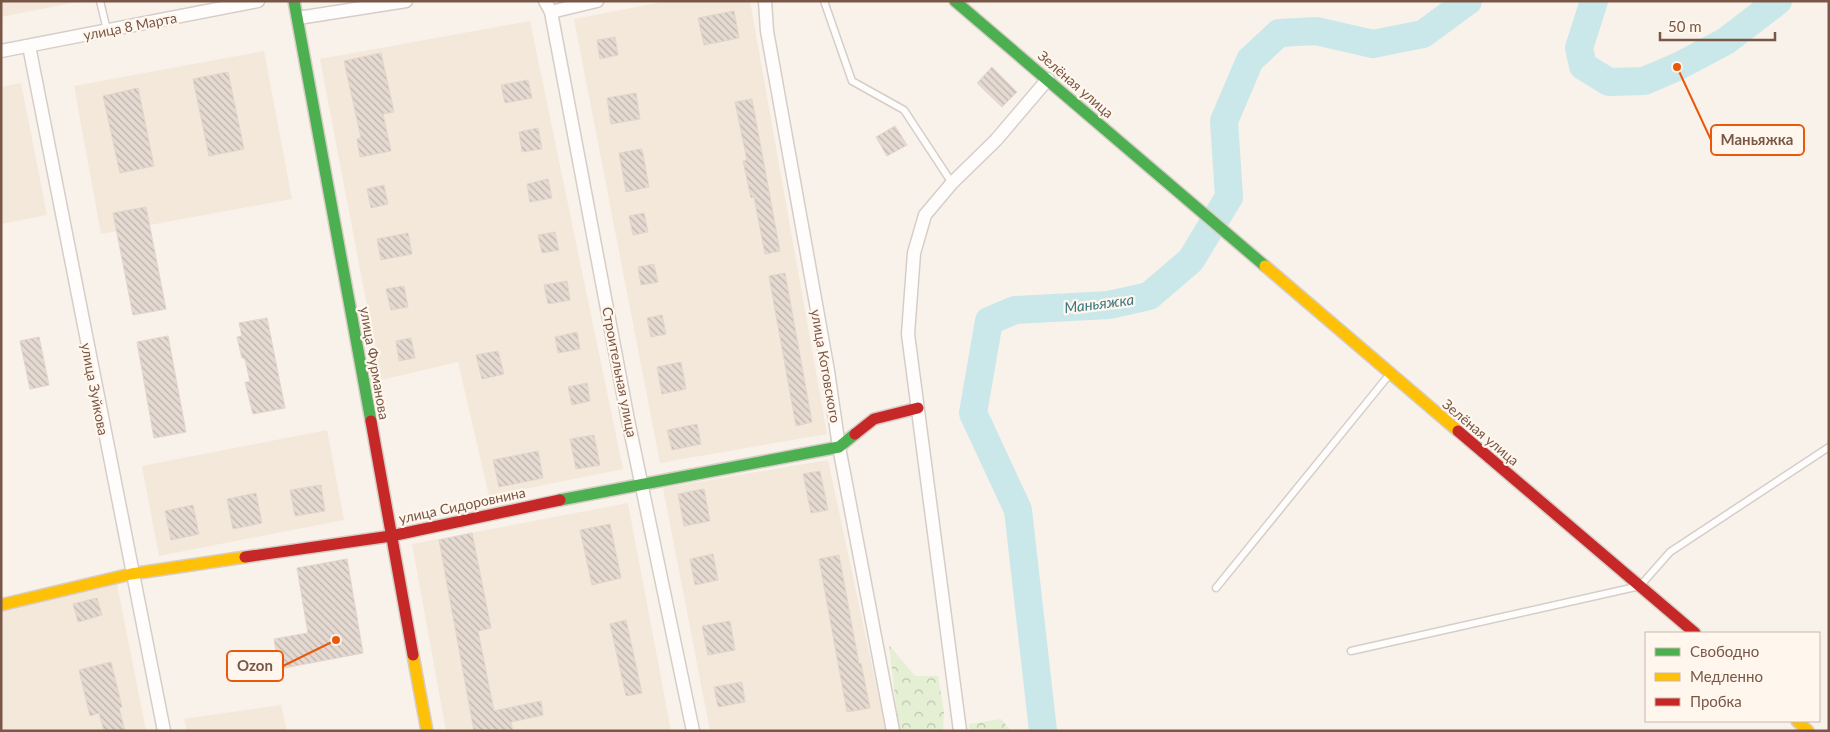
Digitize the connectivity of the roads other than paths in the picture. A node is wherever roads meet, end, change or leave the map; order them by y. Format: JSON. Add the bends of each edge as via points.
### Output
{"nodes":[{"id":1,"x":100,"y":1,"type":"edge"},
{"id":2,"x":258,"y":1,"type":"edge"},
{"id":3,"x":294,"y":1,"type":"edge"},
{"id":4,"x":406,"y":1,"type":"edge"},
{"id":5,"x":597,"y":1,"type":"edge"},
{"id":6,"x":765,"y":1,"type":"edge"},
{"id":7,"x":824,"y":1,"type":"edge"},
{"id":8,"x":955,"y":1,"type":"edge"},
{"id":9,"x":548,"y":7,"type":"edge"},
{"id":10,"x":298,"y":18,"type":"junction"},
{"id":11,"x":107,"y":30,"type":"junction"},
{"id":12,"x":29,"y":46,"type":"junction"},
{"id":13,"x":1,"y":51,"type":"edge"},
{"id":14,"x":1048,"y":79,"type":"junction"},
{"id":15,"x":952,"y":183,"type":"junction"},
{"id":16,"x":1390,"y":374,"type":"junction"},
{"id":17,"x":918,"y":408,"type":"junction"},
{"id":18,"x":839,"y":447,"type":"junction"},
{"id":19,"x":1829,"y":448,"type":"edge"},
{"id":20,"x":642,"y":483,"type":"junction"},
{"id":21,"x":391,"y":536,"type":"junction"},
{"id":22,"x":131,"y":574,"type":"junction"},
{"id":23,"x":1640,"y":586,"type":"junction"},
{"id":24,"x":1216,"y":588,"type":"dead end"},
{"id":25,"x":1,"y":605,"type":"edge"},
{"id":26,"x":1694,"y":632,"type":"edge"},
{"id":27,"x":1351,"y":651,"type":"dead end"},
{"id":28,"x":1797,"y":722,"type":"edge"},
{"id":29,"x":164,"y":731,"type":"edge"},
{"id":30,"x":427,"y":731,"type":"edge"},
{"id":31,"x":693,"y":731,"type":"edge"},
{"id":32,"x":893,"y":731,"type":"edge"},
{"id":33,"x":960,"y":731,"type":"edge"},
{"id":34,"x":1808,"y":731,"type":"edge"}],
"edges":[{"from":1,"to":11,"type":"lane"},
{"from":2,"to":11,"type":"street","name":"улица 8 Марта"},
{"from":3,"to":10,"type":"street","name":"улица Фурманова"},
{"from":4,"to":10,"type":"street"},
{"from":5,"to":9,"type":"street"},
{"from":6,"to":18,"type":"street","name":"улица Котовского"},
{"from":7,"to":15,"type":"lane","via":[[852,81],[904,110]]},
{"from":8,"to":14,"type":"street","name":"Зелёная улица"},
{"from":9,"to":20,"type":"street","name":"Строительная улица"},
{"from":10,"to":21,"type":"street","name":"улица Фурманова"},
{"from":11,"to":12,"type":"street","name":"улица 8 Марта"},
{"from":12,"to":13,"type":"street","name":"улица 8 Марта"},
{"from":12,"to":22,"type":"street","name":"улица Зуйкова"},
{"from":14,"to":15,"type":"street","via":[[996,140]]},
{"from":14,"to":16,"type":"street","name":"Зелёная улица"},
{"from":15,"to":17,"type":"street","via":[[925,215],[914,254],[908,334]]},
{"from":16,"to":23,"type":"street","name":"Зелёная улица"},
{"from":16,"to":24,"type":"lane"},
{"from":17,"to":18,"type":"street","name":"улица Сидоровнина","via":[[874,419]]},
{"from":17,"to":33,"type":"street"},
{"from":18,"to":20,"type":"street","name":"улица Сидоровнина"},
{"from":18,"to":32,"type":"street","name":"улица Котовского"},
{"from":19,"to":23,"type":"lane","via":[[1670,552]]},
{"from":20,"to":21,"type":"street","name":"улица Сидоровнина"},
{"from":20,"to":31,"type":"street","name":"Строительная улица"},
{"from":21,"to":22,"type":"street","name":"улица Сидоровнина"},
{"from":21,"to":30,"type":"street","name":"улица Фурманова"},
{"from":22,"to":25,"type":"street","name":"улица Сидоровнина"},
{"from":22,"to":29,"type":"street","name":"улица Зуйкова"},
{"from":23,"to":26,"type":"street","name":"Зелёная улица"},
{"from":23,"to":27,"type":"lane"},
{"from":28,"to":34,"type":"street"}]}
